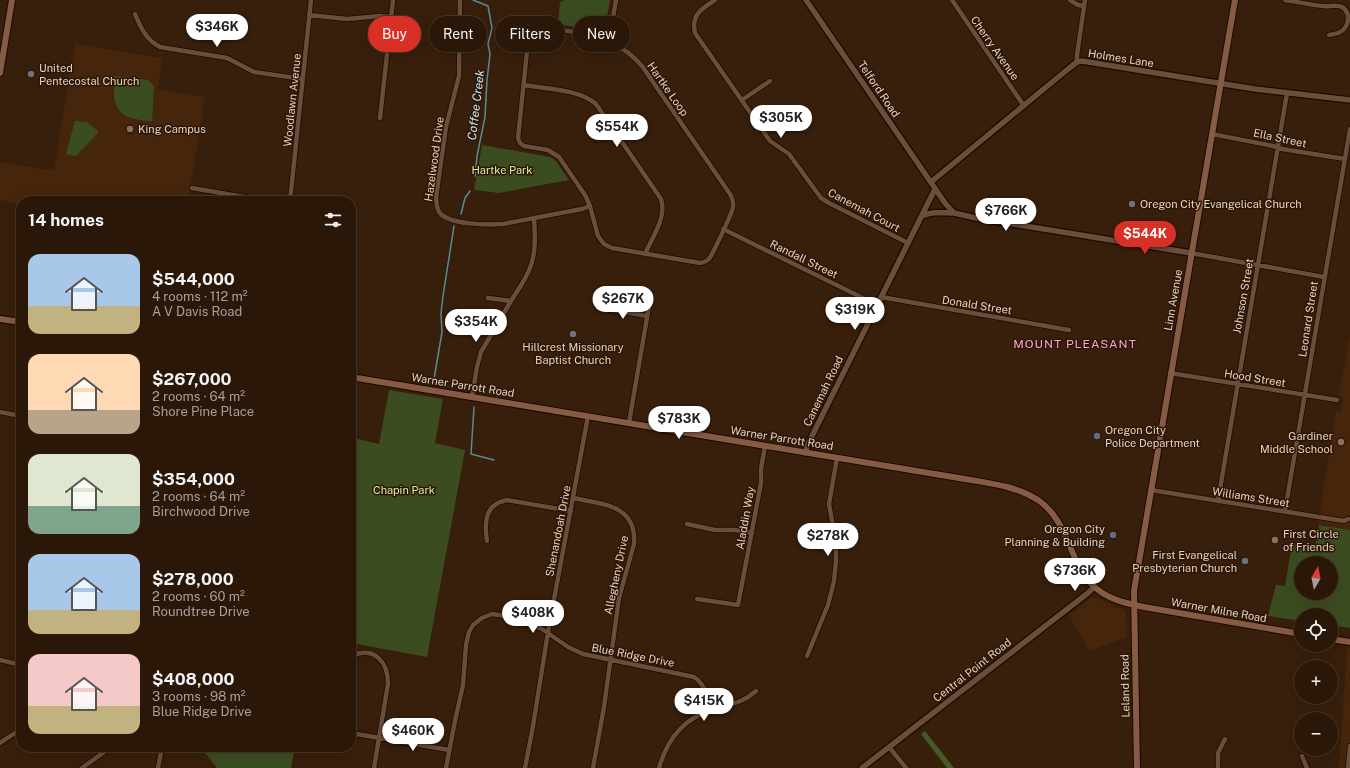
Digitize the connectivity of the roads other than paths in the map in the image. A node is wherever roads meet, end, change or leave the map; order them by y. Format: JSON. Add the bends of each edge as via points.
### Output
{"nodes":[{"id":1,"x":12,"y":0,"type":"edge"},
{"id":2,"x":311,"y":0,"type":"edge"},
{"id":3,"x":393,"y":0,"type":"edge"},
{"id":4,"x":460,"y":0,"type":"edge"},
{"id":5,"x":616,"y":0,"type":"edge"},
{"id":6,"x":715,"y":0,"type":"edge"},
{"id":7,"x":806,"y":0,"type":"edge"},
{"id":8,"x":952,"y":0,"type":"edge"},
{"id":9,"x":1070,"y":0,"type":"edge"},
{"id":10,"x":1085,"y":0,"type":"edge"},
{"id":11,"x":1235,"y":0,"type":"edge"},
{"id":12,"x":1285,"y":0,"type":"edge"},
{"id":13,"x":1084,"y":6,"type":"junction"},
{"id":14,"x":135,"y":14,"type":"dead end"},
{"id":15,"x":309,"y":15,"type":"junction"},
{"id":16,"x":391,"y":16,"type":"edge"},
{"id":17,"x":613,"y":16,"type":"edge"},
{"id":18,"x":368,"y":17,"type":"edge"},
{"id":19,"x":573,"y":32,"type":"edge"},
{"id":20,"x":1329,"y":35,"type":"dead end"},
{"id":21,"x":387,"y":52,"type":"edge"},
{"id":22,"x":627,"y":52,"type":"edge"},
{"id":23,"x":1077,"y":62,"type":"junction"},
{"id":24,"x":0,"y":73,"type":"edge"},
{"id":25,"x":303,"y":79,"type":"junction"},
{"id":26,"x":770,"y":80,"type":"dead end"},
{"id":27,"x":1221,"y":84,"type":"junction"},
{"id":28,"x":524,"y":85,"type":"junction"},
{"id":29,"x":1287,"y":93,"type":"junction"},
{"id":30,"x":742,"y":100,"type":"junction"},
{"id":31,"x":1350,"y":100,"type":"edge"},
{"id":32,"x":1024,"y":106,"type":"junction"},
{"id":33,"x":380,"y":118,"type":"dead end"},
{"id":34,"x":1350,"y":129,"type":"edge"},
{"id":35,"x":1212,"y":134,"type":"junction"},
{"id":36,"x":1278,"y":148,"type":"junction"},
{"id":37,"x":1345,"y":159,"type":"junction"},
{"id":38,"x":931,"y":182,"type":"junction"},
{"id":39,"x":192,"y":188,"type":"dead end"},
{"id":40,"x":935,"y":189,"type":"junction"},
{"id":41,"x":239,"y":196,"type":"edge"},
{"id":42,"x":291,"y":196,"type":"edge"},
{"id":43,"x":590,"y":206,"type":"junction"},
{"id":44,"x":954,"y":213,"type":"junction"},
{"id":45,"x":921,"y":216,"type":"junction"},
{"id":46,"x":534,"y":218,"type":"junction"},
{"id":47,"x":724,"y":229,"type":"junction"},
{"id":48,"x":908,"y":243,"type":"junction"},
{"id":49,"x":645,"y":254,"type":"junction"},
{"id":50,"x":1191,"y":254,"type":"junction"},
{"id":51,"x":1257,"y":265,"type":"junction"},
{"id":52,"x":1324,"y":277,"type":"junction"},
{"id":53,"x":881,"y":297,"type":"junction"},
{"id":54,"x":488,"y":298,"type":"dead end"},
{"id":55,"x":650,"y":300,"type":"dead end"},
{"id":56,"x":511,"y":301,"type":"junction"},
{"id":57,"x":877,"y":305,"type":"junction"},
{"id":58,"x":602,"y":308,"type":"dead end"},
{"id":59,"x":647,"y":316,"type":"junction"},
{"id":60,"x":0,"y":319,"type":"edge"},
{"id":61,"x":16,"y":321,"type":"edge"},
{"id":62,"x":1070,"y":330,"type":"dead end"},
{"id":63,"x":1170,"y":373,"type":"junction"},
{"id":64,"x":356,"y":378,"type":"edge"},
{"id":65,"x":1237,"y":384,"type":"junction"},
{"id":66,"x":1305,"y":395,"type":"junction"},
{"id":67,"x":472,"y":397,"type":"junction"},
{"id":68,"x":1337,"y":400,"type":"dead end"},
{"id":69,"x":0,"y":412,"type":"edge"},
{"id":70,"x":16,"y":415,"type":"edge"},
{"id":71,"x":588,"y":416,"type":"junction"},
{"id":72,"x":629,"y":423,"type":"junction"},
{"id":73,"x":764,"y":446,"type":"junction"},
{"id":74,"x":805,"y":452,"type":"junction"},
{"id":75,"x":837,"y":458,"type":"junction"},
{"id":76,"x":1151,"y":490,"type":"junction"},
{"id":77,"x":573,"y":498,"type":"junction"},
{"id":78,"x":1218,"y":501,"type":"junction"},
{"id":79,"x":571,"y":511,"type":"junction"},
{"id":80,"x":1285,"y":511,"type":"junction"},
{"id":81,"x":1348,"y":519,"type":"dead end"},
{"id":82,"x":687,"y":524,"type":"dead end"},
{"id":83,"x":752,"y":533,"type":"junction"},
{"id":84,"x":487,"y":540,"type":"dead end"},
{"id":85,"x":1094,"y":587,"type":"junction"},
{"id":86,"x":697,"y":599,"type":"dead end"},
{"id":87,"x":1133,"y":604,"type":"junction"},
{"id":88,"x":548,"y":632,"type":"junction"},
{"id":89,"x":1294,"y":633,"type":"edge"},
{"id":90,"x":1338,"y":640,"type":"edge"},
{"id":91,"x":1350,"y":642,"type":"edge"},
{"id":92,"x":356,"y":655,"type":"edge"},
{"id":93,"x":807,"y":656,"type":"dead end"},
{"id":94,"x":0,"y":660,"type":"edge"},
{"id":95,"x":610,"y":661,"type":"junction"},
{"id":96,"x":16,"y":664,"type":"edge"},
{"id":97,"x":756,"y":691,"type":"dead end"},
{"id":98,"x":711,"y":710,"type":"junction"},
{"id":99,"x":16,"y":732,"type":"edge"},
{"id":100,"x":356,"y":734,"type":"edge"},
{"id":101,"x":380,"y":738,"type":"junction"},
{"id":102,"x":1225,"y":739,"type":"dead end"},
{"id":103,"x":0,"y":743,"type":"edge"},
{"id":104,"x":1350,"y":746,"type":"edge"},
{"id":105,"x":889,"y":747,"type":"junction"},
{"id":106,"x":449,"y":750,"type":"junction"},
{"id":107,"x":104,"y":752,"type":"edge"},
{"id":108,"x":161,"y":752,"type":"edge"},
{"id":109,"x":1302,"y":756,"type":"dead end"},
{"id":110,"x":82,"y":768,"type":"edge"},
{"id":111,"x":158,"y":768,"type":"edge"},
{"id":112,"x":374,"y":768,"type":"edge"},
{"id":113,"x":446,"y":768,"type":"edge"},
{"id":114,"x":525,"y":768,"type":"edge"},
{"id":115,"x":593,"y":768,"type":"edge"},
{"id":116,"x":660,"y":768,"type":"edge"},
{"id":117,"x":862,"y":768,"type":"edge"},
{"id":118,"x":906,"y":768,"type":"edge"},
{"id":119,"x":1137,"y":768,"type":"edge"},
{"id":120,"x":1218,"y":768,"type":"edge"},
{"id":121,"x":1307,"y":768,"type":"edge"},
{"id":122,"x":1348,"y":768,"type":"edge"}],
"edges":[{"from":1,"to":24,"type":"main road"},
{"from":2,"to":15,"type":"street","name":"Woodlawn Avenue"},
{"from":3,"to":16,"type":"street"},
{"from":4,"to":46,"type":"street","name":"Hazelwood Drive","via":[[459,76],[446,127],[436,198],[437,208],[448,219],[477,224],[503,224]]},
{"from":5,"to":17,"type":"street"},
{"from":6,"to":30,"type":"street","name":"Canemah Court","via":[[698,13],[695,33]]},
{"from":7,"to":38,"type":"street","name":"Telford Road"},
{"from":8,"to":32,"type":"street","name":"Cherry Avenue"},
{"from":9,"to":13,"type":"street"},
{"from":10,"to":13,"type":"street"},
{"from":11,"to":27,"type":"main road","name":"Linn Avenue"},
{"from":12,"to":20,"type":"street","via":[[1324,6],[1338,4],[1344,8],[1348,20],[1346,27],[1337,34]]},
{"from":13,"to":23,"type":"street"},
{"from":14,"to":25,"type":"street","via":[[145,35],[160,47],[227,58],[254,72]]},
{"from":15,"to":18,"type":"street"},
{"from":15,"to":25,"type":"street","name":"Woodlawn Avenue"},
{"from":19,"to":28,"type":"street","name":"Hartke Loop","via":[[546,28],[537,30],[532,35],[528,42]]},
{"from":21,"to":33,"type":"street"},
{"from":22,"to":47,"type":"street","name":"Hartke Loop","via":[[642,66],[730,194],[734,205]]},
{"from":23,"to":27,"type":"street","name":"Holmes Lane"},
{"from":23,"to":32,"type":"street","name":"Holmes Lane"},
{"from":25,"to":42,"type":"street","name":"Woodlawn Avenue"},
{"from":26,"to":30,"type":"street"},
{"from":27,"to":29,"type":"street","name":"Holmes Lane"},
{"from":27,"to":35,"type":"main road","name":"Linn Avenue"},
{"from":28,"to":43,"type":"street","name":"Hartke Loop","via":[[518,138],[520,143],[548,150],[560,157]]},
{"from":28,"to":49,"type":"street","via":[[575,93],[596,104],[663,205],[662,217]]},
{"from":29,"to":31,"type":"street","name":"Holmes Lane"},
{"from":29,"to":36,"type":"street","name":"Johnson Street"},
{"from":30,"to":48,"type":"street","name":"Canemah Court","via":[[770,141],[789,154],[821,198]]},
{"from":32,"to":38,"type":"street","name":"Holmes Lane"},
{"from":34,"to":37,"type":"street","name":"Leonard Street"},
{"from":35,"to":36,"type":"street","name":"Ella Street"},
{"from":35,"to":50,"type":"main road","name":"Linn Avenue"},
{"from":36,"to":37,"type":"street","name":"Ella Street"},
{"from":36,"to":51,"type":"street","name":"Johnson Street"},
{"from":37,"to":52,"type":"street","name":"Leonard Street"},
{"from":38,"to":40,"type":"street","name":"Telford Road"},
{"from":39,"to":41,"type":"street"},
{"from":40,"to":44,"type":"street","name":"Telford Road"},
{"from":40,"to":45,"type":"street","name":"Canemah Road"},
{"from":43,"to":46,"type":"street","name":"Hazelwood Drive"},
{"from":43,"to":49,"type":"street","name":"Hartke Loop","via":[[598,236],[604,244]]},
{"from":44,"to":45,"type":"street","via":[[932,212]]},
{"from":44,"to":50,"type":"street"},
{"from":45,"to":48,"type":"street","name":"Canemah Road"},
{"from":46,"to":56,"type":"street","via":[[532,264]]},
{"from":47,"to":49,"type":"street","name":"Hartke Loop","via":[[705,262]]},
{"from":47,"to":57,"type":"street","name":"Randall Street"},
{"from":48,"to":53,"type":"street","name":"Canemah Road"},
{"from":50,"to":51,"type":"street"},
{"from":50,"to":63,"type":"main road","name":"Linn Avenue"},
{"from":51,"to":52,"type":"street"},
{"from":51,"to":65,"type":"street","name":"Johnson Street"},
{"from":52,"to":66,"type":"street","name":"Leonard Street"},
{"from":53,"to":57,"type":"street","name":"Canemah Road"},
{"from":53,"to":62,"type":"street","name":"Donald Street"},
{"from":54,"to":56,"type":"street"},
{"from":55,"to":59,"type":"street"},
{"from":56,"to":67,"type":"street","via":[[481,352]]},
{"from":57,"to":74,"type":"street","name":"Canemah Road"},
{"from":58,"to":59,"type":"street"},
{"from":59,"to":72,"type":"street"},
{"from":60,"to":61,"type":"main road"},
{"from":63,"to":65,"type":"street","name":"Hood Street"},
{"from":63,"to":76,"type":"main road","name":"Linn Avenue"},
{"from":64,"to":67,"type":"main road","name":"Warner Parrott Road"},
{"from":65,"to":66,"type":"street","name":"Hood Street"},
{"from":65,"to":78,"type":"street","name":"Johnson Street"},
{"from":66,"to":68,"type":"street","name":"Hood Street"},
{"from":66,"to":80,"type":"street","name":"Leonard Street"},
{"from":67,"to":71,"type":"main road","name":"Warner Parrott Road"},
{"from":69,"to":70,"type":"street"},
{"from":71,"to":72,"type":"main road","name":"Warner Parrott Road"},
{"from":71,"to":77,"type":"street","name":"Shenandoah Drive"},
{"from":72,"to":73,"type":"main road","name":"Warner Parrott Road"},
{"from":73,"to":74,"type":"main road","name":"Warner Parrott Road"},
{"from":73,"to":83,"type":"street","name":"Aladdin Way","via":[[761,483]]},
{"from":74,"to":75,"type":"main road","name":"Warner Parrott Road"},
{"from":75,"to":85,"type":"main road","name":"Warner Parrott Road","via":[[993,484],[1032,496],[1056,517],[1074,558]]},
{"from":75,"to":93,"type":"street","via":[[829,504],[836,543],[834,581],[828,605]]},
{"from":76,"to":78,"type":"street","name":"Williams Street"},
{"from":76,"to":87,"type":"main road","name":"Linn Avenue"},
{"from":77,"to":79,"type":"street","name":"Shenandoah Drive"},
{"from":77,"to":95,"type":"street","name":"Allegheny Drive","via":[[617,508],[628,518],[634,530],[634,544],[619,598]]},
{"from":78,"to":80,"type":"street","name":"Williams Street"},
{"from":79,"to":84,"type":"street","via":[[501,501],[488,512],[485,529]]},
{"from":79,"to":88,"type":"street","name":"Shenandoah Drive"},
{"from":80,"to":81,"type":"street","name":"Williams Street","via":[[1344,521]]},
{"from":82,"to":83,"type":"street","via":[[715,530]]},
{"from":83,"to":86,"type":"street","name":"Aladdin Way","via":[[738,605]]},
{"from":85,"to":87,"type":"main road","name":"Warner Parrott Road","via":[[1109,596]]},
{"from":85,"to":105,"type":"street","name":"Central Point Road"},
{"from":87,"to":89,"type":"main road","name":"Warner Milne Road"},
{"from":87,"to":119,"type":"main road","name":"Leland Road"},
{"from":88,"to":95,"type":"street","name":"Blue Ridge Drive","via":[[575,651]]},
{"from":88,"to":106,"type":"street","name":"Blue Ridge Drive","via":[[499,614],[482,618],[473,625],[467,639],[463,685]]},
{"from":88,"to":114,"type":"street","name":"Shenandoah Drive"},
{"from":90,"to":91,"type":"main road"},
{"from":92,"to":101,"type":"street","via":[[364,653],[376,656],[386,666],[388,684]]},
{"from":94,"to":96,"type":"street"},
{"from":95,"to":98,"type":"street","name":"Blue Ridge Drive","via":[[694,677],[704,686]]},
{"from":95,"to":115,"type":"street","name":"Allegheny Drive"},
{"from":97,"to":98,"type":"street","via":[[739,702]]},
{"from":98,"to":116,"type":"street","via":[[690,720],[673,737],[663,754]]},
{"from":99,"to":103,"type":"street"},
{"from":100,"to":101,"type":"street"},
{"from":101,"to":106,"type":"street"},
{"from":101,"to":112,"type":"street"},
{"from":102,"to":120,"type":"street","via":[[1218,753]]},
{"from":104,"to":122,"type":"street"},
{"from":105,"to":117,"type":"street","name":"Central Point Road"},
{"from":105,"to":118,"type":"street"},
{"from":106,"to":113,"type":"street","name":"Blue Ridge Drive"},
{"from":107,"to":110,"type":"street"},
{"from":108,"to":111,"type":"street"},
{"from":109,"to":121,"type":"street"}]}
